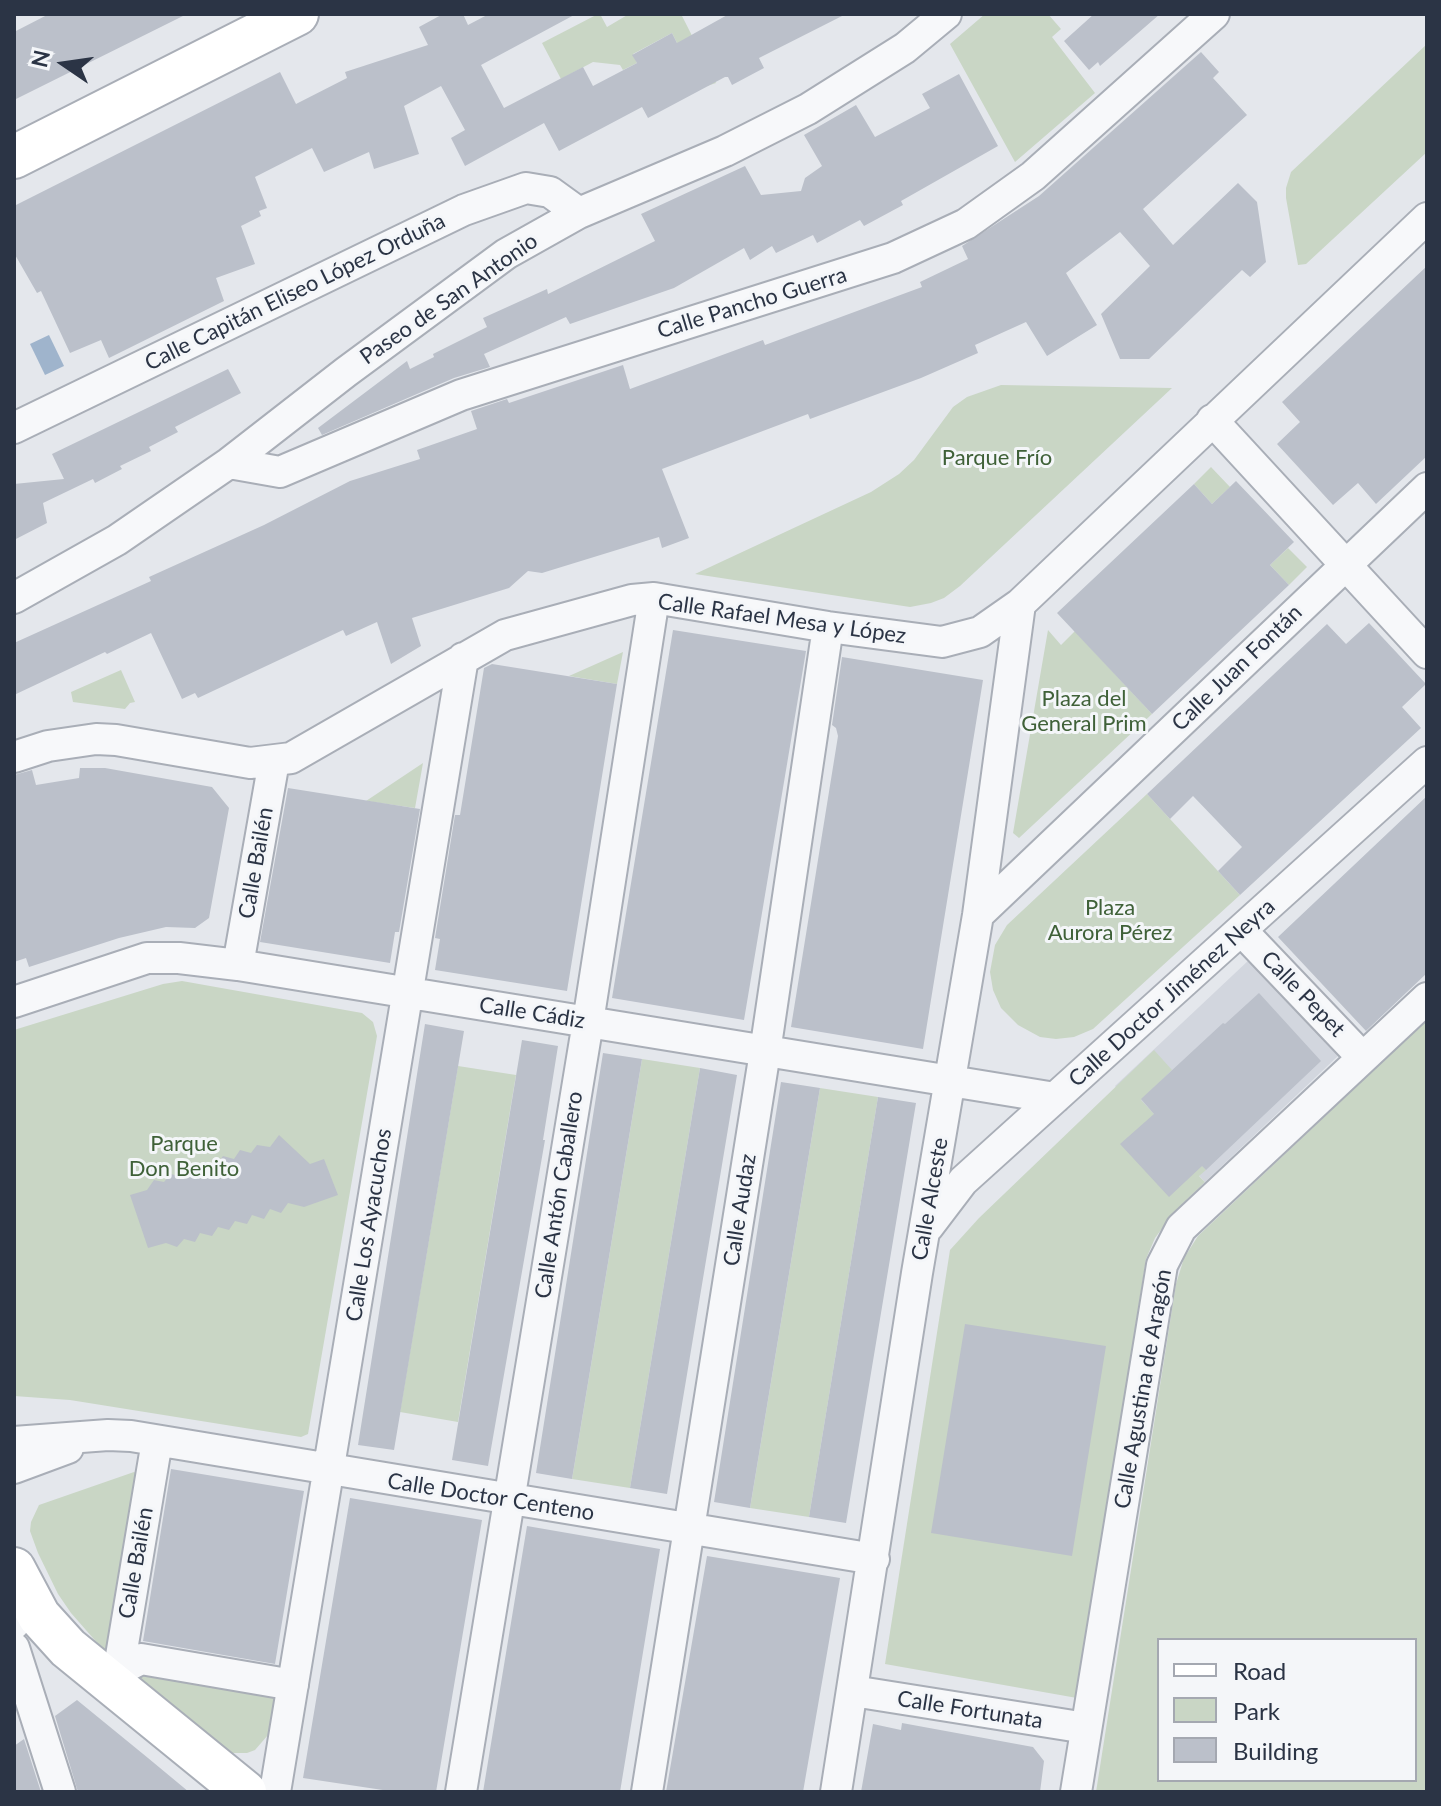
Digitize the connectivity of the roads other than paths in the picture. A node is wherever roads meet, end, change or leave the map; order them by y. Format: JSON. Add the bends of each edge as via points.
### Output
{"nodes":[{"id":1,"x":297,"y":14,"type":"edge"},
{"id":2,"x":946,"y":14,"type":"edge"},
{"id":3,"x":1214,"y":14,"type":"edge"},
{"id":4,"x":14,"y":157,"type":"edge"},
{"id":5,"x":579,"y":213,"type":"junction"},
{"id":6,"x":1427,"y":218,"type":"edge"},
{"id":7,"x":1212,"y":420,"type":"junction"},
{"id":8,"x":14,"y":428,"type":"edge"},
{"id":9,"x":229,"y":463,"type":"junction"},
{"id":10,"x":1427,"y":488,"type":"edge"},
{"id":11,"x":1346,"y":565,"type":"junction"},
{"id":12,"x":14,"y":598,"type":"edge"},
{"id":13,"x":654,"y":598,"type":"junction"},
{"id":14,"x":1020,"y":604,"type":"junction"},
{"id":15,"x":828,"y":627,"type":"junction"},
{"id":16,"x":1427,"y":653,"type":"edge"},
{"id":17,"x":463,"y":658,"type":"junction"},
{"id":18,"x":14,"y":757,"type":"edge"},
{"id":19,"x":274,"y":761,"type":"junction"},
{"id":20,"x":1427,"y":762,"type":"edge"},
{"id":21,"x":978,"y":915,"type":"junction"},
{"id":22,"x":1242,"y":931,"type":"junction"},
{"id":23,"x":238,"y":965,"type":"junction"},
{"id":24,"x":407,"y":993,"type":"junction"},
{"id":25,"x":1427,"y":998,"type":"edge"},
{"id":26,"x":14,"y":1002,"type":"edge"},
{"id":27,"x":588,"y":1022,"type":"junction"},
{"id":28,"x":765,"y":1052,"type":"junction"},
{"id":29,"x":1363,"y":1058,"type":"junction"},
{"id":30,"x":950,"y":1083,"type":"junction"},
{"id":31,"x":1055,"y":1098,"type":"junction"},
{"id":32,"x":925,"y":1232,"type":"junction"},
{"id":33,"x":108,"y":1435,"type":"junction"},
{"id":34,"x":157,"y":1441,"type":"junction"},
{"id":35,"x":14,"y":1442,"type":"edge"},
{"id":36,"x":14,"y":1468,"type":"edge"},
{"id":37,"x":329,"y":1470,"type":"junction"},
{"id":38,"x":509,"y":1500,"type":"junction"},
{"id":39,"x":689,"y":1529,"type":"junction"},
{"id":40,"x":874,"y":1559,"type":"junction"},
{"id":41,"x":16,"y":1573,"type":"edge"},
{"id":42,"x":14,"y":1624,"type":"edge"},
{"id":43,"x":14,"y":1648,"type":"edge"},
{"id":44,"x":117,"y":1678,"type":"junction"},
{"id":45,"x":293,"y":1685,"type":"junction"},
{"id":46,"x":853,"y":1691,"type":"junction"},
{"id":47,"x":1086,"y":1728,"type":"junction"},
{"id":48,"x":60,"y":1792,"type":"edge"},
{"id":49,"x":245,"y":1792,"type":"edge"},
{"id":50,"x":275,"y":1792,"type":"edge"},
{"id":51,"x":461,"y":1792,"type":"edge"},
{"id":52,"x":647,"y":1792,"type":"edge"},
{"id":53,"x":836,"y":1792,"type":"edge"},
{"id":54,"x":1076,"y":1792,"type":"edge"}],
"edges":[{"from":1,"to":4,"type":"street"},
{"from":2,"to":5,"type":"street","name":"Paseo de San Antonio","via":[[905,48],[808,109]]},
{"from":3,"to":9,"type":"street","name":"Calle Pancho Guerra","via":[[1033,176],[966,224],[893,258],[461,395],[280,472]]},
{"from":5,"to":8,"type":"street","name":"Calle Capitán Eliseo López Orduña","via":[[550,192],[526,188],[464,210]]},
{"from":5,"to":9,"type":"street","name":"Paseo de San Antonio","via":[[506,254]]},
{"from":6,"to":7,"type":"street","name":"Calle Rafael Mesa y López"},
{"from":7,"to":11,"type":"street"},
{"from":7,"to":14,"type":"street","name":"Calle Rafael Mesa y López"},
{"from":9,"to":12,"type":"street","name":"Paseo de San Antonio","via":[[117,540]]},
{"from":10,"to":11,"type":"street","name":"Calle Juan Fontán"},
{"from":11,"to":16,"type":"street"},
{"from":11,"to":21,"type":"street","name":"Calle Juan Fontán"},
{"from":13,"to":15,"type":"street","name":"Calle Rafael Mesa y López"},
{"from":13,"to":17,"type":"street","name":"Calle Rafael Mesa y López","via":[[505,635]]},
{"from":13,"to":27,"type":"street","name":"Calle Antón Caballero"},
{"from":14,"to":15,"type":"street","name":"Calle Rafael Mesa y López","via":[[980,632],[942,642]]},
{"from":14,"to":21,"type":"street","name":"Calle Alceste"},
{"from":15,"to":28,"type":"street","name":"Calle Audaz"},
{"from":17,"to":19,"type":"street","name":"Calle Rafael Mesa y López","via":[[291,758]]},
{"from":17,"to":24,"type":"street","name":"Calle Los Ayacuchos"},
{"from":18,"to":19,"type":"street","name":"Calle Rafael Mesa y López","via":[[96,739],[250,763]]},
{"from":19,"to":23,"type":"street","name":"Calle Bailén"},
{"from":20,"to":22,"type":"street","name":"Calle Doctor Jiménez Neyra"},
{"from":21,"to":30,"type":"street","name":"Calle Alceste"},
{"from":22,"to":29,"type":"street","name":"Calle Pepet"},
{"from":22,"to":31,"type":"street","name":"Calle Doctor Jiménez Neyra"},
{"from":23,"to":24,"type":"street","name":"Calle Cádiz"},
{"from":23,"to":26,"type":"street","name":"Calle Cádiz","via":[[147,958]]},
{"from":24,"to":27,"type":"street","name":"Calle Cádiz"},
{"from":24,"to":37,"type":"street","name":"Calle Los Ayacuchos"},
{"from":25,"to":29,"type":"street","name":"Calle Agustina de Aragón"},
{"from":27,"to":28,"type":"street","name":"Calle Cádiz"},
{"from":27,"to":38,"type":"street","name":"Calle Antón Caballero"},
{"from":28,"to":30,"type":"street","name":"Calle Cádiz"},
{"from":28,"to":39,"type":"street","name":"Calle Audaz"},
{"from":29,"to":47,"type":"street","name":"Calle Agustina de Aragón","via":[[1181,1228],[1162,1265]]},
{"from":30,"to":31,"type":"street","name":"Calle Cádiz"},
{"from":30,"to":32,"type":"street","name":"Calle Alceste"},
{"from":31,"to":32,"type":"street","name":"Calle Doctor Jiménez Neyra","via":[[963,1181]]},
{"from":32,"to":40,"type":"street","name":"Calle Alceste"},
{"from":33,"to":34,"type":"street","name":"Calle Doctor Centeno"},
{"from":33,"to":35,"type":"street","name":"Calle Doctor Centeno"},
{"from":33,"to":36,"type":"street","name":"Calle Doctor Centeno"},
{"from":34,"to":37,"type":"street","name":"Calle Doctor Centeno"},
{"from":34,"to":44,"type":"street","name":"Calle Bailén"},
{"from":37,"to":38,"type":"street","name":"Calle Doctor Centeno"},
{"from":37,"to":45,"type":"street","name":"Calle Los Ayacuchos"},
{"from":38,"to":39,"type":"street","name":"Calle Doctor Centeno"},
{"from":38,"to":51,"type":"street","name":"Calle Antón Caballero"},
{"from":39,"to":40,"type":"street","name":"Calle Doctor Centeno"},
{"from":39,"to":52,"type":"street","name":"Calle Audaz"},
{"from":40,"to":46,"type":"street","name":"Calle Alceste"},
{"from":41,"to":42,"type":"street"},
{"from":41,"to":44,"type":"street","via":[[51,1631]]},
{"from":43,"to":48,"type":"street"},
{"from":44,"to":45,"type":"street","via":[[141,1659]]},
{"from":44,"to":49,"type":"street"},
{"from":45,"to":50,"type":"street","name":"Calle Los Ayacuchos"},
{"from":46,"to":47,"type":"street","name":"Calle Fortunata"},
{"from":46,"to":53,"type":"street","name":"Calle Alceste"},
{"from":47,"to":54,"type":"street","name":"Calle Agustina de Aragón"}]}
